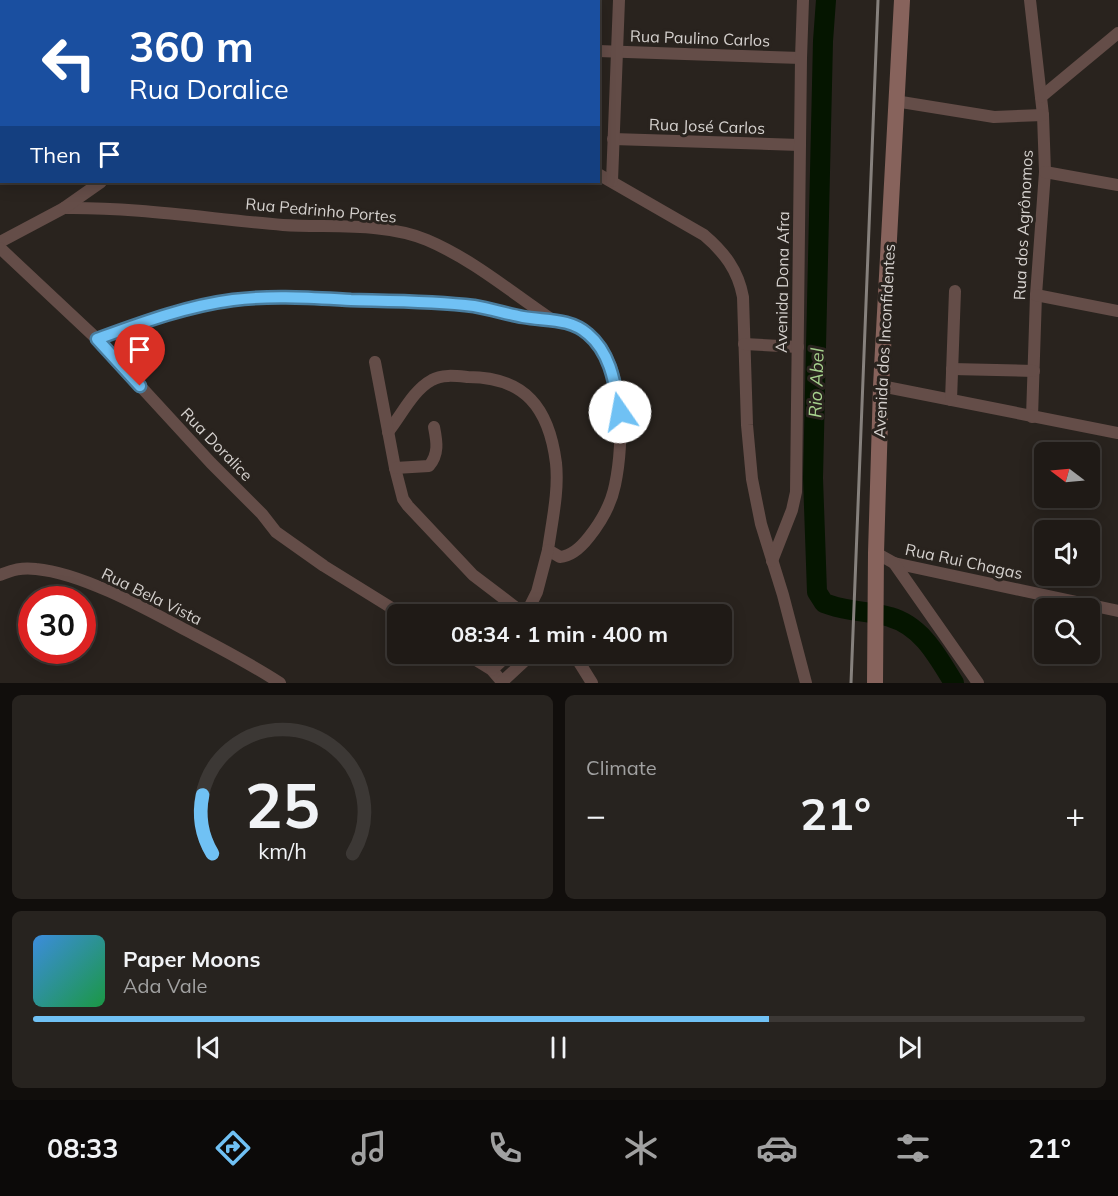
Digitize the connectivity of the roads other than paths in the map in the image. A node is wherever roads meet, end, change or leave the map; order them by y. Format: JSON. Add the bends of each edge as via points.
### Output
{"nodes":[{"id":1,"x":619,"y":0,"type":"edge"},
{"id":2,"x":803,"y":0,"type":"edge"},
{"id":3,"x":902,"y":0,"type":"edge"},
{"id":4,"x":1030,"y":0,"type":"edge"},
{"id":5,"x":1118,"y":33,"type":"edge"},
{"id":6,"x":600,"y":51,"type":"edge"},
{"id":7,"x":616,"y":51,"type":"junction"},
{"id":8,"x":801,"y":58,"type":"junction"},
{"id":9,"x":1041,"y":97,"type":"junction"},
{"id":10,"x":895,"y":101,"type":"junction"},
{"id":11,"x":1043,"y":115,"type":"junction"},
{"id":12,"x":613,"y":139,"type":"junction"},
{"id":13,"x":800,"y":145,"type":"junction"},
{"id":14,"x":1045,"y":172,"type":"junction"},
{"id":15,"x":600,"y":175,"type":"edge"},
{"id":16,"x":612,"y":182,"type":"junction"},
{"id":17,"x":100,"y":183,"type":"edge"},
{"id":18,"x":1118,"y":185,"type":"edge"},
{"id":19,"x":64,"y":208,"type":"junction"},
{"id":20,"x":0,"y":242,"type":"edge"},
{"id":21,"x":0,"y":248,"type":"edge"},
{"id":22,"x":955,"y":291,"type":"dead end"},
{"id":23,"x":1036,"y":295,"type":"junction"},
{"id":24,"x":1118,"y":311,"type":"edge"},
{"id":25,"x":552,"y":319,"type":"junction"},
{"id":26,"x":97,"y":339,"type":"junction"},
{"id":27,"x":744,"y":344,"type":"junction"},
{"id":28,"x":798,"y":347,"type":"junction"},
{"id":29,"x":375,"y":362,"type":"dead end"},
{"id":30,"x":952,"y":369,"type":"junction"},
{"id":31,"x":1034,"y":371,"type":"junction"},
{"id":32,"x":881,"y":386,"type":"junction"},
{"id":33,"x":951,"y":400,"type":"junction"},
{"id":34,"x":1032,"y":417,"type":"junction"},
{"id":35,"x":434,"y":428,"type":"dead end"},
{"id":36,"x":388,"y":432,"type":"junction"},
{"id":37,"x":1118,"y":434,"type":"edge"},
{"id":38,"x":395,"y":468,"type":"junction"},
{"id":39,"x":548,"y":550,"type":"junction"},
{"id":40,"x":876,"y":553,"type":"junction"},
{"id":41,"x":772,"y":561,"type":"junction"},
{"id":42,"x":894,"y":563,"type":"junction"},
{"id":43,"x":0,"y":575,"type":"edge"},
{"id":44,"x":510,"y":604,"type":"edge"},
{"id":45,"x":532,"y":604,"type":"edge"},
{"id":46,"x":387,"y":605,"type":"edge"},
{"id":47,"x":1118,"y":611,"type":"edge"},
{"id":48,"x":482,"y":664,"type":"edge"},
{"id":49,"x":498,"y":664,"type":"edge"},
{"id":50,"x":522,"y":664,"type":"edge"},
{"id":51,"x":580,"y":664,"type":"edge"},
{"id":52,"x":492,"y":670,"type":"junction"},
{"id":53,"x":280,"y":683,"type":"edge"},
{"id":54,"x":502,"y":683,"type":"edge"},
{"id":55,"x":592,"y":683,"type":"edge"},
{"id":56,"x":806,"y":683,"type":"edge"},
{"id":57,"x":875,"y":683,"type":"edge"},
{"id":58,"x":978,"y":683,"type":"edge"}],
"edges":[{"from":1,"to":7,"type":"street"},
{"from":2,"to":8,"type":"street","name":"Avenida Dona Afra"},
{"from":3,"to":10,"type":"main road","name":"Avenida dos Inconfidentes"},
{"from":4,"to":9,"type":"street","name":"Rua dos Agrônomos"},
{"from":5,"to":9,"type":"street"},
{"from":6,"to":7,"type":"street","name":"Rua Paulino Carlos"},
{"from":7,"to":8,"type":"street","name":"Rua Paulino Carlos"},
{"from":7,"to":12,"type":"street"},
{"from":8,"to":13,"type":"street","name":"Avenida Dona Afra"},
{"from":9,"to":11,"type":"street","name":"Rua dos Agrônomos"},
{"from":10,"to":11,"type":"street","via":[[974,115]]},
{"from":10,"to":32,"type":"main road","name":"Avenida dos Inconfidentes"},
{"from":11,"to":14,"type":"street","name":"Rua dos Agrônomos"},
{"from":12,"to":13,"type":"street","name":"Rua José Carlos"},
{"from":12,"to":16,"type":"street"},
{"from":13,"to":28,"type":"street","name":"Avenida Dona Afra"},
{"from":14,"to":18,"type":"street"},
{"from":14,"to":23,"type":"street","name":"Rua dos Agrônomos"},
{"from":15,"to":16,"type":"street"},
{"from":16,"to":27,"type":"street","via":[[690,226],[717,246],[741,287]]},
{"from":17,"to":19,"type":"street"},
{"from":19,"to":20,"type":"street"},
{"from":19,"to":25,"type":"street","name":"Rua Pedrinho Portes","via":[[120,209],[408,234],[460,257]]},
{"from":21,"to":26,"type":"street","name":"Rua Doralice"},
{"from":22,"to":30,"type":"street"},
{"from":23,"to":24,"type":"street"},
{"from":23,"to":31,"type":"street","name":"Rua dos Agrônomos"},
{"from":25,"to":26,"type":"street","via":[[472,306],[318,297],[254,298],[203,305]]},
{"from":25,"to":39,"type":"street","via":[[586,332],[600,345],[609,364],[620,412],[615,486],[605,514],[571,555],[560,557]]},
{"from":26,"to":46,"type":"street","name":"Rua Doralice","via":[[276,532]]},
{"from":27,"to":28,"type":"street"},
{"from":27,"to":41,"type":"street","via":[[752,479]]},
{"from":28,"to":41,"type":"street","name":"Avenida Dona Afra","via":[[796,492]]},
{"from":29,"to":36,"type":"street"},
{"from":30,"to":31,"type":"street"},
{"from":30,"to":33,"type":"street"},
{"from":31,"to":34,"type":"street","name":"Rua dos Agrônomos"},
{"from":32,"to":33,"type":"street"},
{"from":32,"to":40,"type":"main road","name":"Avenida dos Inconfidentes"},
{"from":33,"to":34,"type":"street"},
{"from":34,"to":37,"type":"street"},
{"from":35,"to":38,"type":"street","via":[[436,453],[429,466]]},
{"from":36,"to":38,"type":"street"},
{"from":36,"to":39,"type":"street","via":[[417,393],[437,377],[496,378],[516,387],[538,407],[545,420],[556,462]]},
{"from":38,"to":44,"type":"street","via":[[408,506],[473,575]]},
{"from":39,"to":45,"type":"street"},
{"from":40,"to":42,"type":"street","name":"Rua Rui Chagas"},
{"from":40,"to":57,"type":"main road","name":"Avenida dos Inconfidentes"},
{"from":41,"to":56,"type":"street"},
{"from":42,"to":47,"type":"street","name":"Rua Rui Chagas"},
{"from":42,"to":58,"type":"street"},
{"from":43,"to":53,"type":"street","name":"Rua Bela Vista","via":[[12,570],[37,569],[84,582],[135,603],[250,663]]},
{"from":48,"to":52,"type":"street"},
{"from":49,"to":52,"type":"street"},
{"from":50,"to":54,"type":"street"},
{"from":51,"to":55,"type":"street"},
{"from":52,"to":54,"type":"street"}]}
